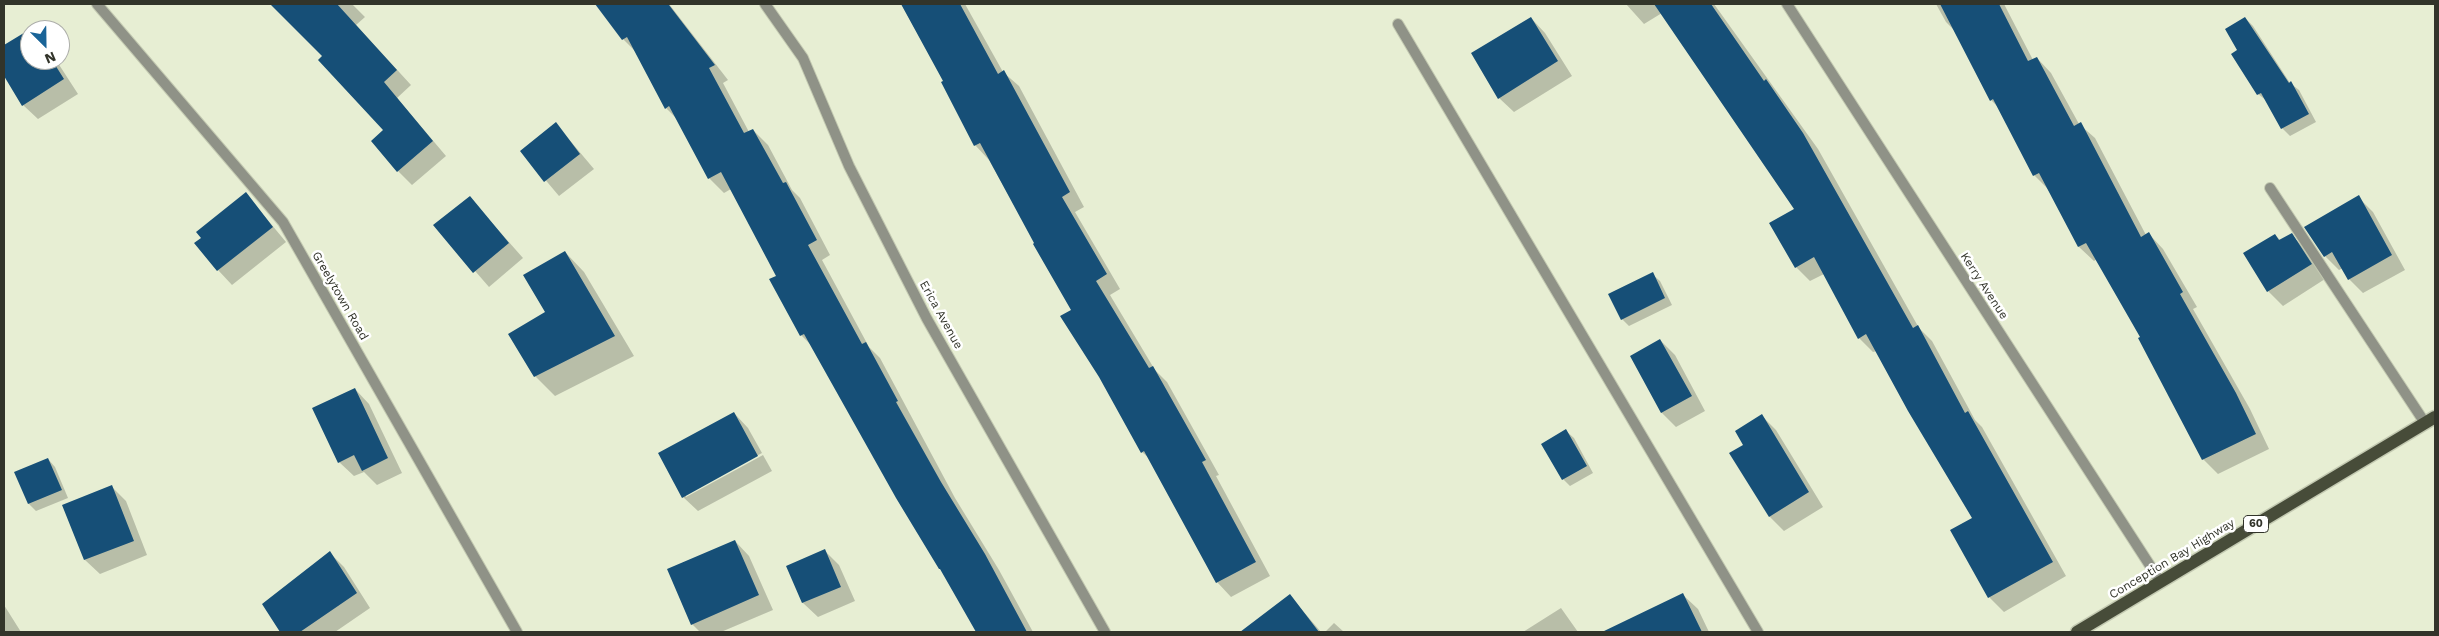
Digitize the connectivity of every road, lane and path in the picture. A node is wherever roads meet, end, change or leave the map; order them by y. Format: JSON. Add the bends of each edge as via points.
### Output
{"nodes":[{"id":1,"x":97,"y":4,"type":"edge"},
{"id":2,"x":765,"y":4,"type":"edge"},
{"id":3,"x":1787,"y":4,"type":"edge"},
{"id":4,"x":1398,"y":24,"type":"dead end"},
{"id":5,"x":2270,"y":188,"type":"dead end"},
{"id":6,"x":2430,"y":420,"type":"edge"},
{"id":7,"x":2160,"y":581,"type":"junction"},
{"id":8,"x":516,"y":632,"type":"edge"},
{"id":9,"x":1106,"y":632,"type":"edge"},
{"id":10,"x":1758,"y":632,"type":"edge"},
{"id":11,"x":2078,"y":632,"type":"edge"}],
"edges":[{"from":1,"to":8,"type":"street","name":"Greelytown Road","via":[[283,222]]},
{"from":2,"to":9,"type":"street","name":"Erica Avenue","via":[[803,58],[849,166],[927,319]]},
{"from":3,"to":7,"type":"street","name":"Kerry Avenue"},
{"from":4,"to":10,"type":"street"},
{"from":5,"to":6,"type":"street"},
{"from":6,"to":7,"type":"main road","name":"Conception Bay Highway","number":"60"},
{"from":7,"to":11,"type":"main road","name":"Conception Bay Highway","number":"60"}]}
